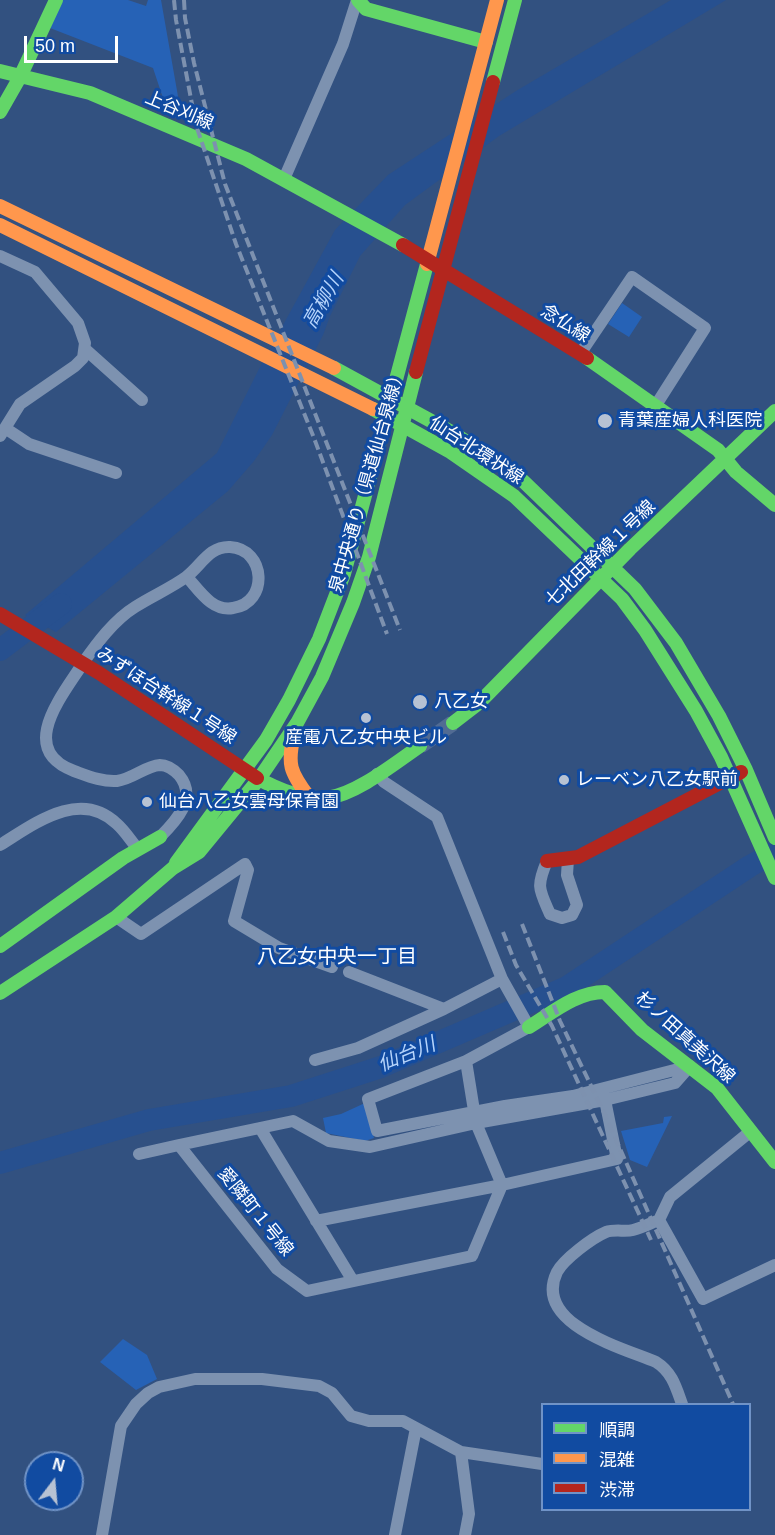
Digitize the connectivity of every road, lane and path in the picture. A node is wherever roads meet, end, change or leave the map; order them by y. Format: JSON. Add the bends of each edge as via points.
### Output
{"nodes":[{"id":1,"x":56,"y":0,"type":"edge"},
{"id":2,"x":357,"y":0,"type":"edge"},
{"id":3,"x":497,"y":0,"type":"edge"},
{"id":4,"x":515,"y":0,"type":"edge"},
{"id":5,"x":486,"y":42,"type":"junction"},
{"id":6,"x":0,"y":71,"type":"edge"},
{"id":7,"x":20,"y":77,"type":"junction"},
{"id":8,"x":0,"y":112,"type":"edge"},
{"id":9,"x":284,"y":179,"type":"junction"},
{"id":10,"x":0,"y":206,"type":"edge"},
{"id":11,"x":0,"y":225,"type":"edge"},
{"id":12,"x":387,"y":237,"type":"joint"},
{"id":13,"x":0,"y":256,"type":"edge"},
{"id":14,"x":428,"y":259,"type":"junction"},
{"id":15,"x":444,"y":268,"type":"junction"},
{"id":16,"x":85,"y":350,"type":"junction"},
{"id":17,"x":580,"y":354,"type":"junction"},
{"id":18,"x":391,"y":398,"type":"junction"},
{"id":19,"x":142,"y":400,"type":"dead end"},
{"id":20,"x":656,"y":405,"type":"junction"},
{"id":21,"x":408,"y":407,"type":"junction"},
{"id":22,"x":775,"y":411,"type":"edge"},
{"id":23,"x":386,"y":417,"type":"junction"},
{"id":24,"x":404,"y":426,"type":"junction"},
{"id":25,"x":2,"y":432,"type":"edge"},
{"id":26,"x":722,"y":454,"type":"junction"},
{"id":27,"x":116,"y":472,"type":"dead end"},
{"id":28,"x":775,"y":505,"type":"edge"},
{"id":29,"x":612,"y":567,"type":"junction"},
{"id":30,"x":187,"y":577,"type":"junction"},
{"id":31,"x":600,"y":579,"type":"junction"},
{"id":32,"x":0,"y":614,"type":"edge"},
{"id":33,"x":83,"y":664,"type":"junction"},
{"id":34,"x":297,"y":723,"type":"junction"},
{"id":35,"x":453,"y":723,"type":"tunnel mouth"},
{"id":36,"x":420,"y":746,"type":"tunnel mouth"},
{"id":37,"x":246,"y":770,"type":"junction"},
{"id":38,"x":746,"y":770,"type":"junction"},
{"id":39,"x":377,"y":774,"type":"junction"},
{"id":40,"x":730,"y":778,"type":"junction"},
{"id":41,"x":259,"y":779,"type":"junction"},
{"id":42,"x":308,"y":796,"type":"junction"},
{"id":43,"x":774,"y":835,"type":"edge"},
{"id":44,"x":160,"y":837,"type":"joint"},
{"id":45,"x":0,"y":845,"type":"edge"},
{"id":46,"x":138,"y":849,"type":"junction"},
{"id":47,"x":568,"y":859,"type":"junction"},
{"id":48,"x":547,"y":861,"type":"joint"},
{"id":49,"x":173,"y":868,"type":"junction"},
{"id":50,"x":774,"y":877,"type":"edge"},
{"id":51,"x":116,"y":916,"type":"junction"},
{"id":52,"x":0,"y":946,"type":"edge"},
{"id":53,"x":332,"y":967,"type":"dead end"},
{"id":54,"x":349,"y":972,"type":"dead end"},
{"id":55,"x":504,"y":982,"type":"junction"},
{"id":56,"x":0,"y":993,"type":"edge"},
{"id":57,"x":444,"y":1009,"type":"junction"},
{"id":58,"x":526,"y":1023,"type":"junction"},
{"id":59,"x":315,"y":1060,"type":"dead end"},
{"id":60,"x":466,"y":1061,"type":"junction"},
{"id":61,"x":690,"y":1066,"type":"junction"},
{"id":62,"x":605,"y":1100,"type":"junction"},
{"id":63,"x":474,"y":1117,"type":"junction"},
{"id":64,"x":260,"y":1128,"type":"junction"},
{"id":65,"x":751,"y":1131,"type":"junction"},
{"id":66,"x":178,"y":1145,"type":"junction"},
{"id":67,"x":139,"y":1154,"type":"dead end"},
{"id":68,"x":775,"y":1162,"type":"edge"},
{"id":69,"x":502,"y":1185,"type":"junction"},
{"id":70,"x":659,"y":1220,"type":"junction"},
{"id":71,"x":316,"y":1221,"type":"junction"},
{"id":72,"x":775,"y":1265,"type":"edge"},
{"id":73,"x":353,"y":1281,"type":"junction"},
{"id":74,"x":682,"y":1403,"type":"edge"},
{"id":75,"x":416,"y":1428,"type":"junction"},
{"id":76,"x":461,"y":1452,"type":"junction"},
{"id":77,"x":541,"y":1464,"type":"edge"},
{"id":78,"x":102,"y":1535,"type":"edge"},
{"id":79,"x":395,"y":1535,"type":"edge"},
{"id":80,"x":465,"y":1535,"type":"edge"}],
"edges":[{"from":1,"to":7,"type":"main road"},
{"from":2,"to":5,"type":"main road","via":[[366,9]]},
{"from":2,"to":9,"type":"street","via":[[343,44]]},
{"from":3,"to":5,"type":"main road"},
{"from":4,"to":15,"type":"main road","name":"泉中央通り（県道仙台泉線）"},
{"from":5,"to":14,"type":"main road","name":"泉中央通り（県道仙台泉線）"},
{"from":6,"to":7,"type":"main road","name":"上谷刈線"},
{"from":7,"to":8,"type":"main road"},
{"from":7,"to":9,"type":"main road","name":"上谷刈線","via":[[90,93]]},
{"from":9,"to":12,"type":"main road","name":"上谷刈線"},
{"from":10,"to":18,"type":"main road","name":"仙台北環状線"},
{"from":11,"to":23,"type":"main road","name":"仙台北環状線"},
{"from":12,"to":14,"type":"main road","name":"念仏線"},
{"from":13,"to":16,"type":"street","via":[[35,272],[78,323]]},
{"from":14,"to":15,"type":"main road","name":"念仏線"},
{"from":14,"to":18,"type":"main road","name":"泉中央通り（県道仙台泉線）"},
{"from":15,"to":17,"type":"main road","name":"念仏線"},
{"from":15,"to":21,"type":"main road","name":"泉中央通り（県道仙台泉線）"},
{"from":16,"to":19,"type":"street"},
{"from":16,"to":25,"type":"street","via":[[75,366],[20,404]]},
{"from":17,"to":20,"type":"main road","name":"念仏線"},
{"from":17,"to":20,"type":"street","via":[[632,277],[705,328]]},
{"from":18,"to":21,"type":"main road","name":"仙台北環状線"},
{"from":18,"to":23,"type":"main road","name":"泉中央通り（県道仙台泉線）"},
{"from":20,"to":26,"type":"main road","name":"念仏線"},
{"from":21,"to":24,"type":"main road","name":"泉中央通り（県道仙台泉線）"},
{"from":21,"to":29,"type":"main road","name":"仙台北環状線","via":[[520,478]]},
{"from":22,"to":26,"type":"main road","name":"七北田幹線１号線"},
{"from":23,"to":24,"type":"main road","name":"仙台北環状線"},
{"from":23,"to":37,"type":"main road","name":"泉中央通り（県道仙台泉線）","via":[[344,574],[321,638],[301,682]]},
{"from":24,"to":31,"type":"main road","name":"仙台北環状線","via":[[449,451],[514,496]]},
{"from":24,"to":34,"type":"main road","name":"泉中央通り（県道仙台泉線）","via":[[353,603],[322,677]]},
{"from":25,"to":27,"type":"street"},
{"from":26,"to":28,"type":"main road","name":"念仏線","via":[[736,472]]},
{"from":26,"to":29,"type":"main road","name":"七北田幹線１号線"},
{"from":29,"to":31,"type":"main road","name":"七北田幹線１号線"},
{"from":29,"to":38,"type":"main road","name":"仙台北環状線","via":[[635,589],[676,643]]},
{"from":30,"to":30,"type":"street","via":[[214,551],[229,547],[250,555],[260,579],[248,602],[225,609],[207,600]]},
{"from":30,"to":33,"type":"street","via":[[117,621]]},
{"from":31,"to":35,"type":"main road","name":"七北田幹線１号線","via":[[478,703]]},
{"from":31,"to":40,"type":"main road","name":"仙台北環状線","via":[[622,599],[670,667]]},
{"from":32,"to":33,"type":"main road","name":"みずほ台幹線１号線"},
{"from":33,"to":37,"type":"main road","name":"みずほ台幹線１号線"},
{"from":33,"to":44,"type":"street","via":[[47,723],[49,753],[61,766],[103,781],[119,781],[158,765],[176,771],[187,799],[182,812]]},
{"from":34,"to":41,"type":"main road","name":"泉中央通り（県道仙台泉線）"},
{"from":34,"to":42,"type":"main road","via":[[289,764]]},
{"from":36,"to":39,"type":"main road"},
{"from":37,"to":41,"type":"main road"},
{"from":37,"to":49,"type":"main road","name":"泉中央通り（県道仙台泉線）"},
{"from":38,"to":40,"type":"main road"},
{"from":38,"to":43,"type":"main road","name":"仙台北環状線"},
{"from":39,"to":42,"type":"main road","via":[[338,796]]},
{"from":39,"to":55,"type":"street","via":[[437,817]]},
{"from":40,"to":47,"type":"main road"},
{"from":40,"to":50,"type":"main road","name":"仙台北環状線"},
{"from":41,"to":42,"type":"main road"},
{"from":41,"to":49,"type":"main road","name":"泉中央通り（県道仙台泉線）","via":[[199,852]]},
{"from":44,"to":46,"type":"main road"},
{"from":45,"to":46,"type":"street","via":[[61,810],[75,808],[102,813],[117,823]]},
{"from":46,"to":52,"type":"main road"},
{"from":47,"to":48,"type":"main road"},
{"from":47,"to":48,"type":"street","via":[[567,875],[577,905],[572,915],[562,918],[550,914],[540,890],[539,880]]},
{"from":49,"to":51,"type":"main road"},
{"from":51,"to":53,"type":"street","via":[[141,934],[245,864],[248,870],[234,921],[279,948]]},
{"from":51,"to":56,"type":"main road"},
{"from":54,"to":57,"type":"street"},
{"from":55,"to":57,"type":"street"},
{"from":55,"to":58,"type":"street"},
{"from":57,"to":59,"type":"street","via":[[358,1048]]},
{"from":58,"to":60,"type":"street"},
{"from":58,"to":61,"type":"main road","name":"杉ノ田真美沢線","via":[[587,994],[605,992],[642,1030]]},
{"from":60,"to":63,"type":"street"},
{"from":60,"to":63,"type":"street","via":[[368,1099],[377,1131]]},
{"from":61,"to":62,"type":"street","via":[[675,1083]]},
{"from":61,"to":63,"type":"street"},
{"from":61,"to":65,"type":"main road","name":"杉ノ田真美沢線","via":[[717,1088]]},
{"from":62,"to":63,"type":"street"},
{"from":62,"to":69,"type":"street","via":[[616,1159]]},
{"from":63,"to":64,"type":"street","via":[[370,1147],[329,1141],[293,1121]]},
{"from":63,"to":69,"type":"street"},
{"from":64,"to":66,"type":"street"},
{"from":64,"to":71,"type":"street"},
{"from":65,"to":68,"type":"main road","name":"杉ノ田真美沢線"},
{"from":65,"to":70,"type":"street","via":[[670,1197]]},
{"from":66,"to":67,"type":"street"},
{"from":66,"to":73,"type":"street","name":"愛隣町１号線","via":[[277,1269],[307,1291]]},
{"from":69,"to":71,"type":"street"},
{"from":69,"to":73,"type":"street","name":"愛隣町１号線","via":[[472,1256]]},
{"from":70,"to":72,"type":"street","via":[[703,1299]]},
{"from":70,"to":74,"type":"street","via":[[633,1230],[604,1233],[564,1261],[555,1277],[554,1297],[559,1310],[584,1332],[666,1369]]},
{"from":71,"to":73,"type":"street"},
{"from":75,"to":76,"type":"street"},
{"from":75,"to":78,"type":"street","via":[[404,1421],[369,1421],[351,1416],[333,1393],[303,1383],[195,1379],[159,1387],[136,1404],[121,1426]]},
{"from":75,"to":79,"type":"street"},
{"from":76,"to":77,"type":"street"},
{"from":76,"to":80,"type":"street","via":[[469,1514]]}]}
